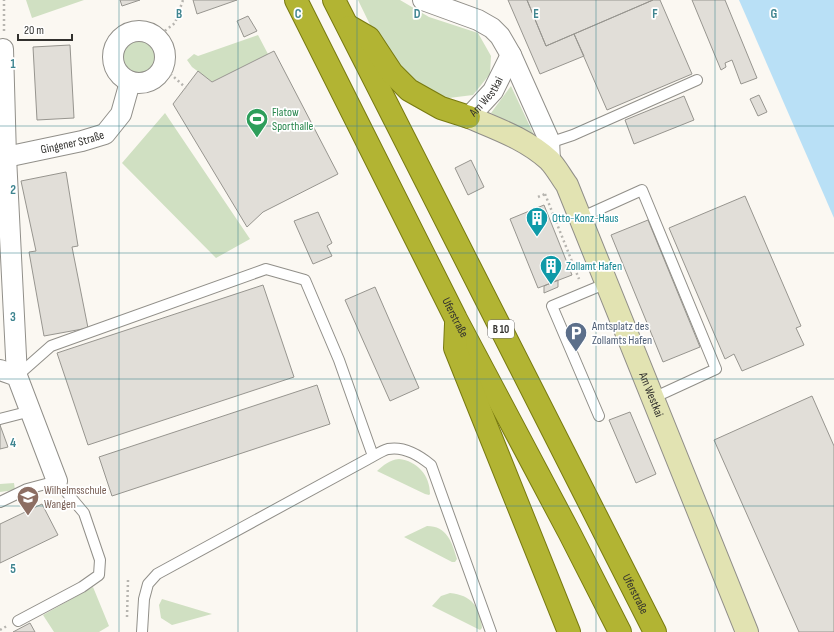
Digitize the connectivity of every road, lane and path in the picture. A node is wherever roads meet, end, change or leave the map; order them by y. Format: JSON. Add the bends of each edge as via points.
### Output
{"nodes":[{"id":1,"x":4,"y":0,"type":"edge"},
{"id":2,"x":183,"y":0,"type":"edge"},
{"id":3,"x":296,"y":0,"type":"edge"},
{"id":4,"x":334,"y":0,"type":"edge"},
{"id":5,"x":423,"y":0,"type":"edge"},
{"id":6,"x":347,"y":26,"type":"junction"},
{"id":7,"x":157,"y":37,"type":"junction"},
{"id":8,"x":3,"y":48,"type":"joint"},
{"id":9,"x":511,"y":55,"type":"junction"},
{"id":10,"x":163,"y":68,"type":"junction"},
{"id":11,"x":697,"y":80,"type":"dead end"},
{"id":12,"x":130,"y":82,"type":"junction"},
{"id":13,"x":186,"y":88,"type":"dead end"},
{"id":14,"x":469,"y":117,"type":"junction"},
{"id":15,"x":550,"y":152,"type":"junction"},
{"id":16,"x":6,"y":157,"type":"junction"},
{"id":17,"x":545,"y":194,"type":"dead end"},
{"id":18,"x":580,"y":218,"type":"junction"},
{"id":19,"x":607,"y":283,"type":"junction"},
{"id":20,"x":584,"y":293,"type":"junction"},
{"id":21,"x":456,"y":319,"type":"junction"},
{"id":22,"x":9,"y":373,"type":"edge"},
{"id":23,"x":653,"y":398,"type":"junction"},
{"id":24,"x":31,"y":411,"type":"junction"},
{"id":25,"x":599,"y":416,"type":"dead end"},
{"id":26,"x":0,"y":420,"type":"edge"},
{"id":27,"x":373,"y":456,"type":"junction"},
{"id":28,"x":57,"y":481,"type":"junction"},
{"id":29,"x":0,"y":502,"type":"edge"},
{"id":30,"x":128,"y":580,"type":"dead end"},
{"id":31,"x":18,"y":621,"type":"dead end"},
{"id":32,"x":127,"y":624,"type":"dead end"},
{"id":33,"x":142,"y":632,"type":"edge"},
{"id":34,"x":491,"y":632,"type":"edge"},
{"id":35,"x":569,"y":632,"type":"edge"},
{"id":36,"x":620,"y":632,"type":"edge"},
{"id":37,"x":655,"y":632,"type":"edge"},
{"id":38,"x":747,"y":632,"type":"edge"}],
"edges":[{"from":1,"to":8,"type":"path"},
{"from":2,"to":7,"type":"path","via":[[175,23]]},
{"from":3,"to":21,"type":"highway","name":"Uferstraße"},
{"from":4,"to":6,"type":"highway","name":"Uferstraße","number":"B 10"},
{"from":5,"to":9,"type":"street","name":"Am Westkai","via":[[478,20],[492,28]]},
{"from":6,"to":14,"type":"highway","via":[[369,38],[392,74],[408,90],[441,108]]},
{"from":6,"to":37,"type":"highway","name":"Uferstraße","number":"B 10"},
{"from":7,"to":10,"type":"street","via":[[165,52]]},
{"from":7,"to":12,"type":"street","via":[[141,30],[125,34],[118,40],[112,56],[113,64],[117,72]]},
{"from":8,"to":16,"type":"street"},
{"from":9,"to":14,"type":"street","name":"Am Westkai","via":[[493,91]]},
{"from":9,"to":15,"type":"street","name":"Am Westkai","via":[[549,140]]},
{"from":10,"to":12,"type":"street","via":[[153,79],[146,82]]},
{"from":10,"to":13,"type":"path"},
{"from":11,"to":15,"type":"lane","via":[[572,135]]},
{"from":12,"to":16,"type":"street","name":"Gingener Straße","via":[[121,114],[105,134]]},
{"from":14,"to":15,"type":"main road","name":"Am Westkai","via":[[511,134],[533,147]]},
{"from":15,"to":18,"type":"main road","name":"Am Westkai"},
{"from":16,"to":22,"type":"street"},
{"from":17,"to":20,"type":"path"},
{"from":18,"to":19,"type":"main road","name":"Am Westkai"},
{"from":18,"to":23,"type":"lane","via":[[642,190],[716,368]]},
{"from":19,"to":20,"type":"lane"},
{"from":19,"to":23,"type":"main road","name":"Am Westkai"},
{"from":20,"to":25,"type":"lane","via":[[552,306]]},
{"from":21,"to":35,"type":"highway","via":[[455,348]]},
{"from":21,"to":36,"type":"highway","name":"Uferstraße"},
{"from":22,"to":24,"type":"street"},
{"from":22,"to":27,"type":"lane","via":[[51,346],[266,269],[305,280],[339,360]]},
{"from":23,"to":38,"type":"main road","name":"Am Westkai"},
{"from":24,"to":26,"type":"lane"},
{"from":24,"to":28,"type":"street"},
{"from":27,"to":33,"type":"lane","via":[[157,574],[148,584],[144,599]]},
{"from":27,"to":34,"type":"lane","via":[[388,449],[406,450],[431,465]]},
{"from":28,"to":29,"type":"lane","via":[[27,489]]},
{"from":28,"to":31,"type":"lane","via":[[84,514],[100,560],[99,575],[82,587]]},
{"from":30,"to":32,"type":"path"}]}
